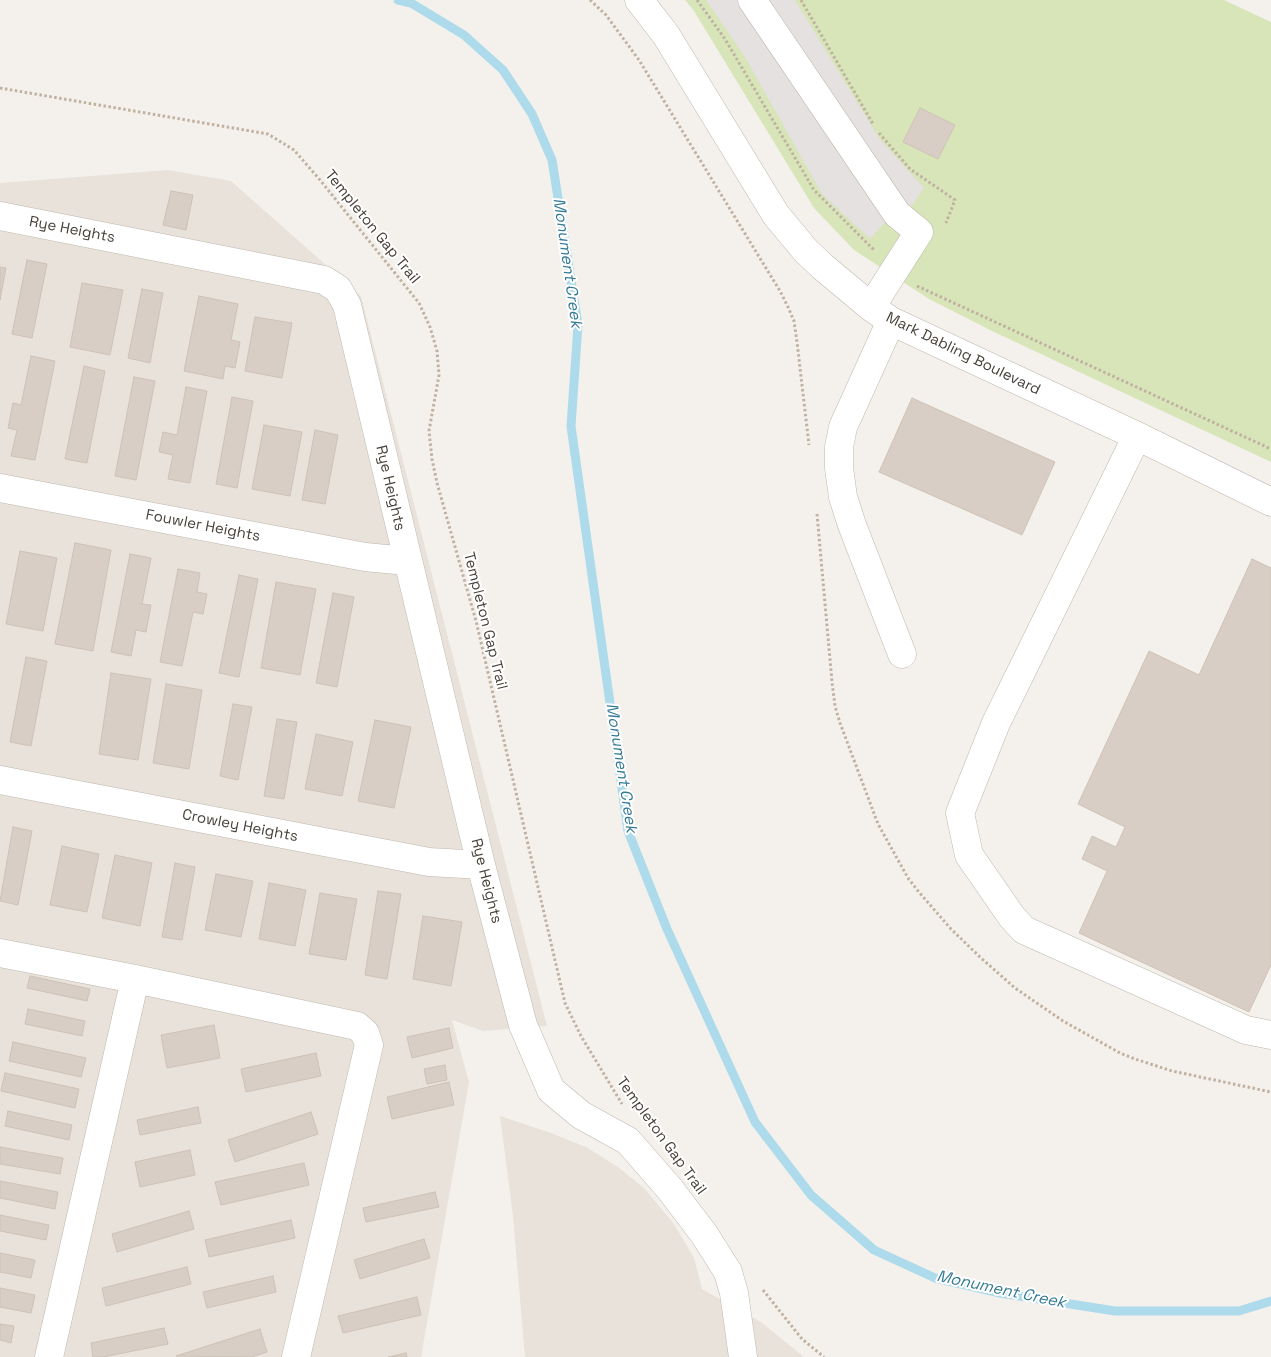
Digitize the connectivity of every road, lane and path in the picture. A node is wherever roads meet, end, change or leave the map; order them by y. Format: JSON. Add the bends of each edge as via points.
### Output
{"nodes":[{"id":1,"x":639,"y":0,"type":"edge"},
{"id":2,"x":696,"y":0,"type":"edge"},
{"id":3,"x":752,"y":0,"type":"edge"},
{"id":4,"x":801,"y":0,"type":"edge"},
{"id":5,"x":0,"y":88,"type":"edge"},
{"id":6,"x":0,"y":216,"type":"edge"},
{"id":7,"x":944,"y":226,"type":"dead end"},
{"id":8,"x":895,"y":270,"type":"junction"},
{"id":9,"x":881,"y":314,"type":"junction"},
{"id":10,"x":1137,"y":436,"type":"junction"},
{"id":11,"x":1271,"y":449,"type":"edge"},
{"id":12,"x":0,"y":488,"type":"edge"},
{"id":13,"x":1271,"y":502,"type":"edge"},
{"id":14,"x":407,"y":561,"type":"junction"},
{"id":15,"x":902,"y":654,"type":"dead end"},
{"id":16,"x":0,"y":780,"type":"edge"},
{"id":17,"x":482,"y":865,"type":"junction"},
{"id":18,"x":0,"y":953,"type":"edge"},
{"id":19,"x":135,"y":979,"type":"junction"},
{"id":20,"x":1271,"y":1035,"type":"edge"},
{"id":21,"x":622,"y":1105,"type":"dead end"},
{"id":22,"x":761,"y":1287,"type":"dead end"},
{"id":23,"x":49,"y":1357,"type":"edge"},
{"id":24,"x":296,"y":1357,"type":"edge"},
{"id":25,"x":743,"y":1357,"type":"edge"},
{"id":26,"x":824,"y":1357,"type":"edge"}],
"edges":[{"from":1,"to":9,"type":"street","name":"Mark Dabling Boulevard","via":[[666,35],[776,215],[822,267]]},
{"from":2,"to":8,"type":"path","via":[[725,39],[814,190]]},
{"from":3,"to":8,"type":"street","via":[[897,214],[919,232]]},
{"from":4,"to":7,"type":"path","via":[[878,132],[910,169],[955,200]]},
{"from":5,"to":21,"type":"path","name":"Templeton Gap Trail","via":[[268,134],[294,150],[419,303],[437,351],[439,375],[429,431],[436,483],[476,621],[566,1003],[581,1036]]},
{"from":6,"to":14,"type":"street","name":"Rye Heights","via":[[324,280],[338,289],[347,305]]},
{"from":8,"to":9,"type":"street"},
{"from":8,"to":11,"type":"path","via":[[909,283]]},
{"from":9,"to":10,"type":"street","name":"Mark Dabling Boulevard"},
{"from":9,"to":15,"type":"street","via":[[843,427],[839,468],[843,498],[852,526]]},
{"from":10,"to":13,"type":"street","name":"Mark Dabling Boulevard"},
{"from":10,"to":20,"type":"street","via":[[996,723],[960,813],[969,855],[1024,930],[1246,1030]]},
{"from":12,"to":14,"type":"street","name":"Fouwler Heights","via":[[365,557]]},
{"from":14,"to":17,"type":"street","name":"Rye Heights"},
{"from":16,"to":17,"type":"street","name":"Crowley Heights","via":[[428,862]]},
{"from":17,"to":25,"type":"street","name":"Rye Heights","via":[[523,1025],[551,1090],[582,1115],[628,1141],[704,1234],[728,1272]]},
{"from":18,"to":19,"type":"street"},
{"from":19,"to":23,"type":"street"},
{"from":19,"to":24,"type":"street","via":[[357,1026],[365,1033],[369,1046]]},
{"from":22,"to":26,"type":"path","via":[[802,1339]]}]}
